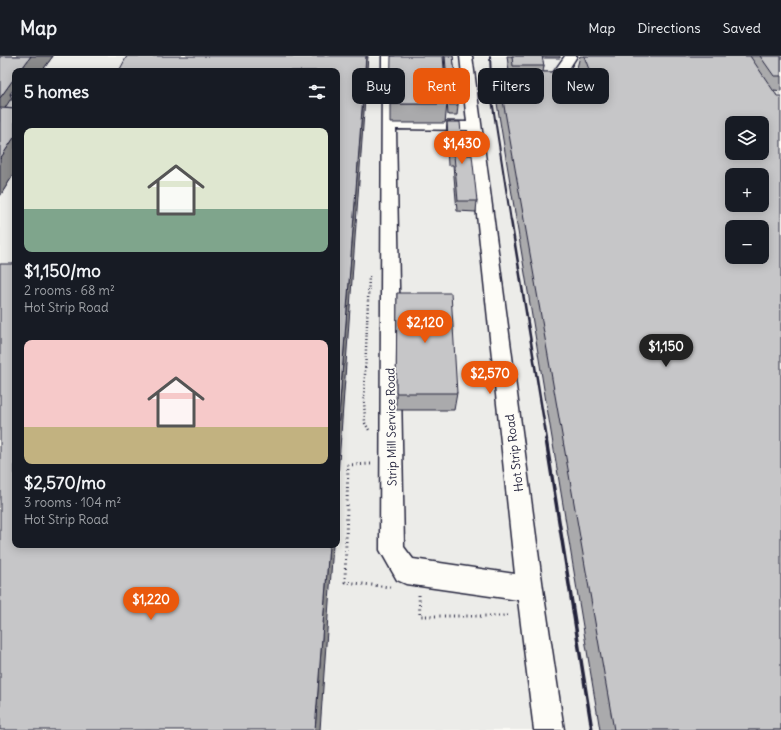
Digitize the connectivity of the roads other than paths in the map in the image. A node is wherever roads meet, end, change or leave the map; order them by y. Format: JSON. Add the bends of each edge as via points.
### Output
{"nodes":[{"id":1,"x":388,"y":56,"type":"edge"},
{"id":2,"x":466,"y":56,"type":"edge"},
{"id":3,"x":571,"y":56,"type":"edge"},
{"id":4,"x":563,"y":68,"type":"edge"},
{"id":5,"x":388,"y":125,"type":"junction"},
{"id":6,"x":474,"y":126,"type":"junction"},
{"id":7,"x":530,"y":590,"type":"junction"},
{"id":8,"x":549,"y":730,"type":"edge"}],
"edges":[{"from":1,"to":5,"type":"street","name":"Strip Mill Service Road"},
{"from":2,"to":6,"type":"street","name":"Hot Strip Road"},
{"from":3,"to":4,"type":"street"},
{"from":5,"to":6,"type":"street"},
{"from":5,"to":7,"type":"street","name":"Strip Mill Service Road","via":[[392,550],[406,571]]},
{"from":6,"to":7,"type":"street","name":"Hot Strip Road"},
{"from":7,"to":8,"type":"street","name":"Hot Strip Road"}]}
